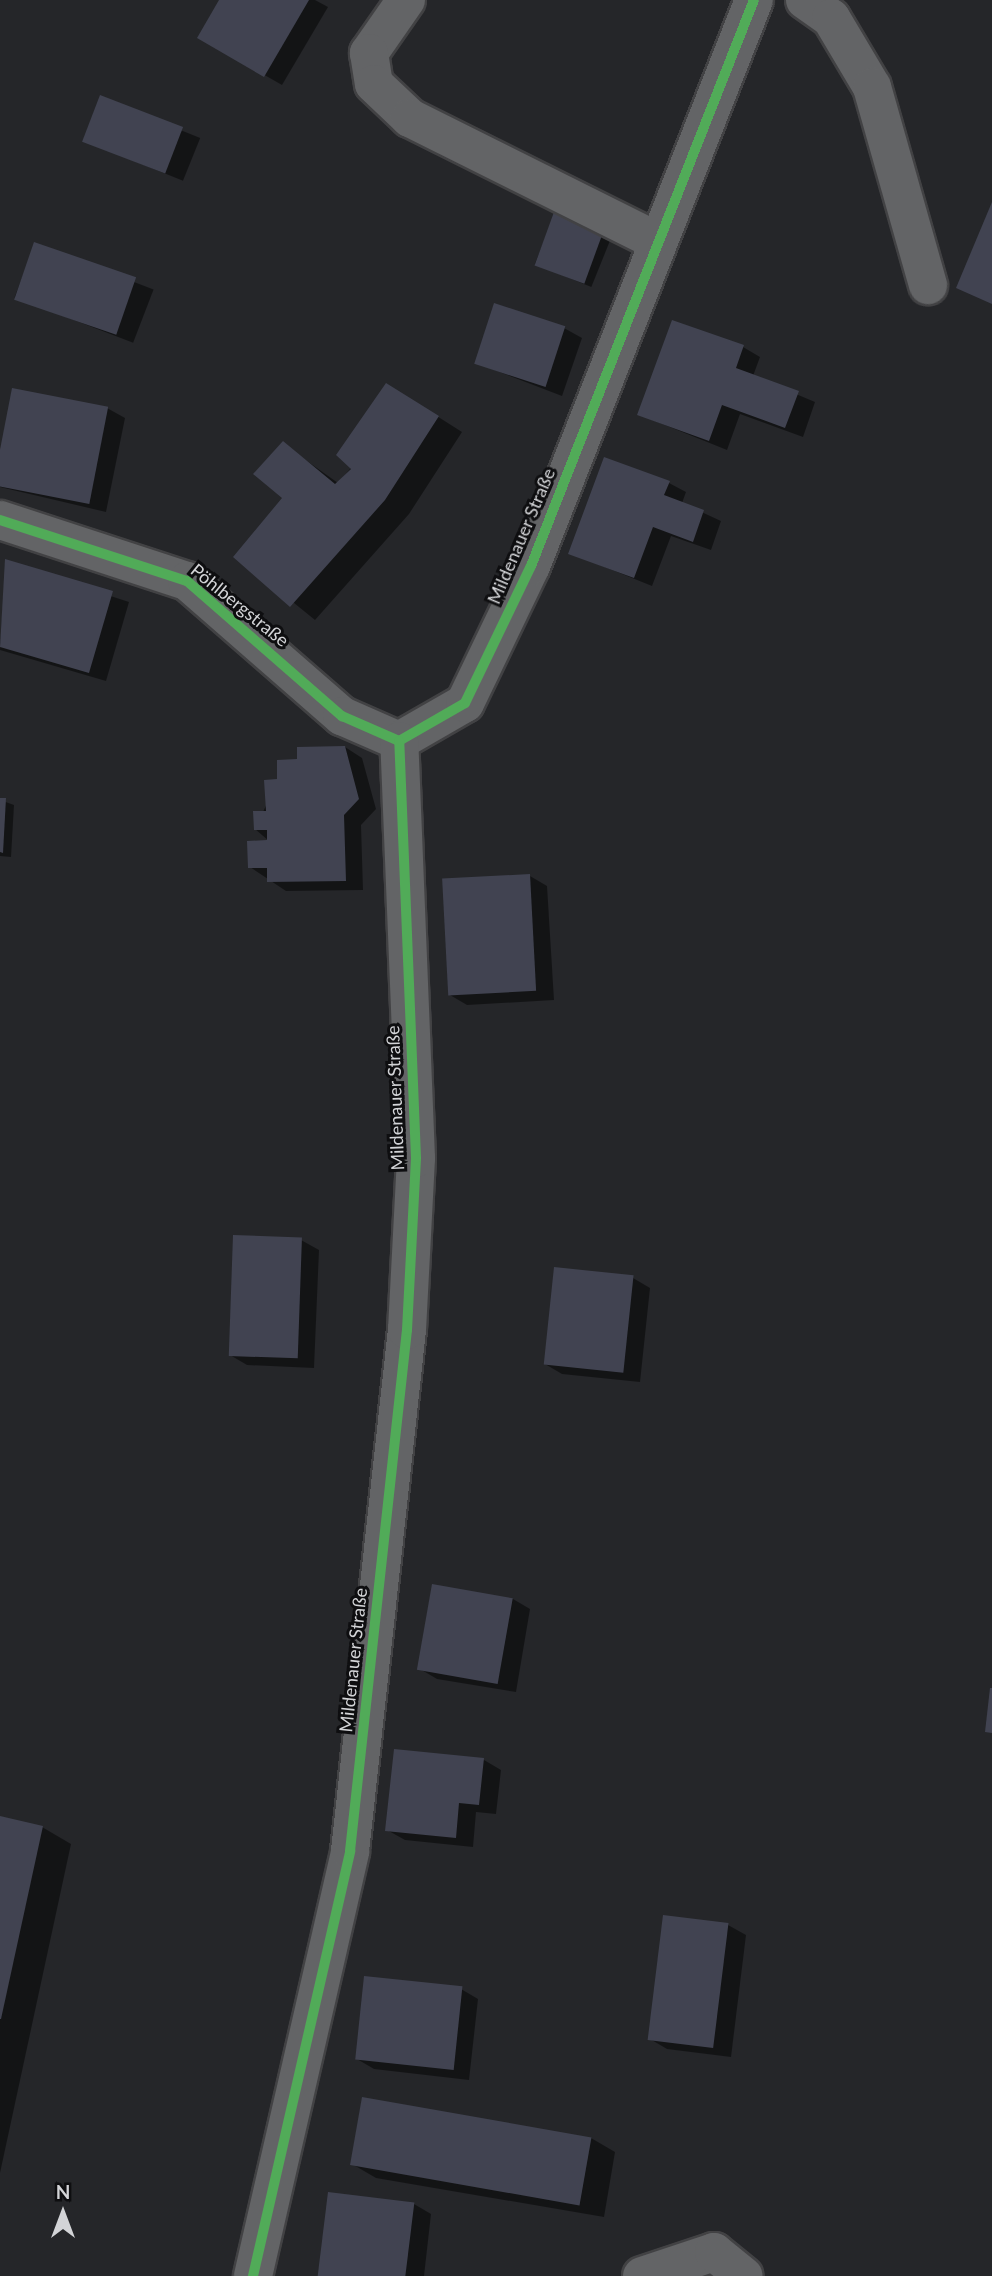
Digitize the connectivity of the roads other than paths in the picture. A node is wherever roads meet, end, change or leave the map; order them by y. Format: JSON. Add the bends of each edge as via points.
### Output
{"nodes":[{"id":1,"x":406,"y":0,"type":"edge"},
{"id":2,"x":754,"y":0,"type":"edge"},
{"id":3,"x":805,"y":0,"type":"edge"},
{"id":4,"x":655,"y":240,"type":"junction"},
{"id":5,"x":928,"y":285,"type":"dead end"},
{"id":6,"x":0,"y":520,"type":"edge"},
{"id":7,"x":399,"y":741,"type":"junction"},
{"id":8,"x":253,"y":2276,"type":"edge"},
{"id":9,"x":642,"y":2276,"type":"edge"},
{"id":10,"x":744,"y":2276,"type":"edge"}],
"edges":[{"from":1,"to":4,"type":"street","via":[[369,53],[374,84],[410,118]]},
{"from":2,"to":4,"type":"street","name":"Mildenauer Straße"},
{"from":3,"to":5,"type":"street","via":[[831,18],[872,87]]},
{"from":4,"to":7,"type":"street","name":"Mildenauer Straße","via":[[531,566],[465,703]]},
{"from":6,"to":7,"type":"street","name":"Pöhlbergstraße","via":[[187,580],[342,716]]},
{"from":7,"to":8,"type":"street","name":"Mildenauer Straße","via":[[416,1158],[407,1330],[349,1851]]},
{"from":9,"to":10,"type":"street","via":[[714,2252]]}]}
